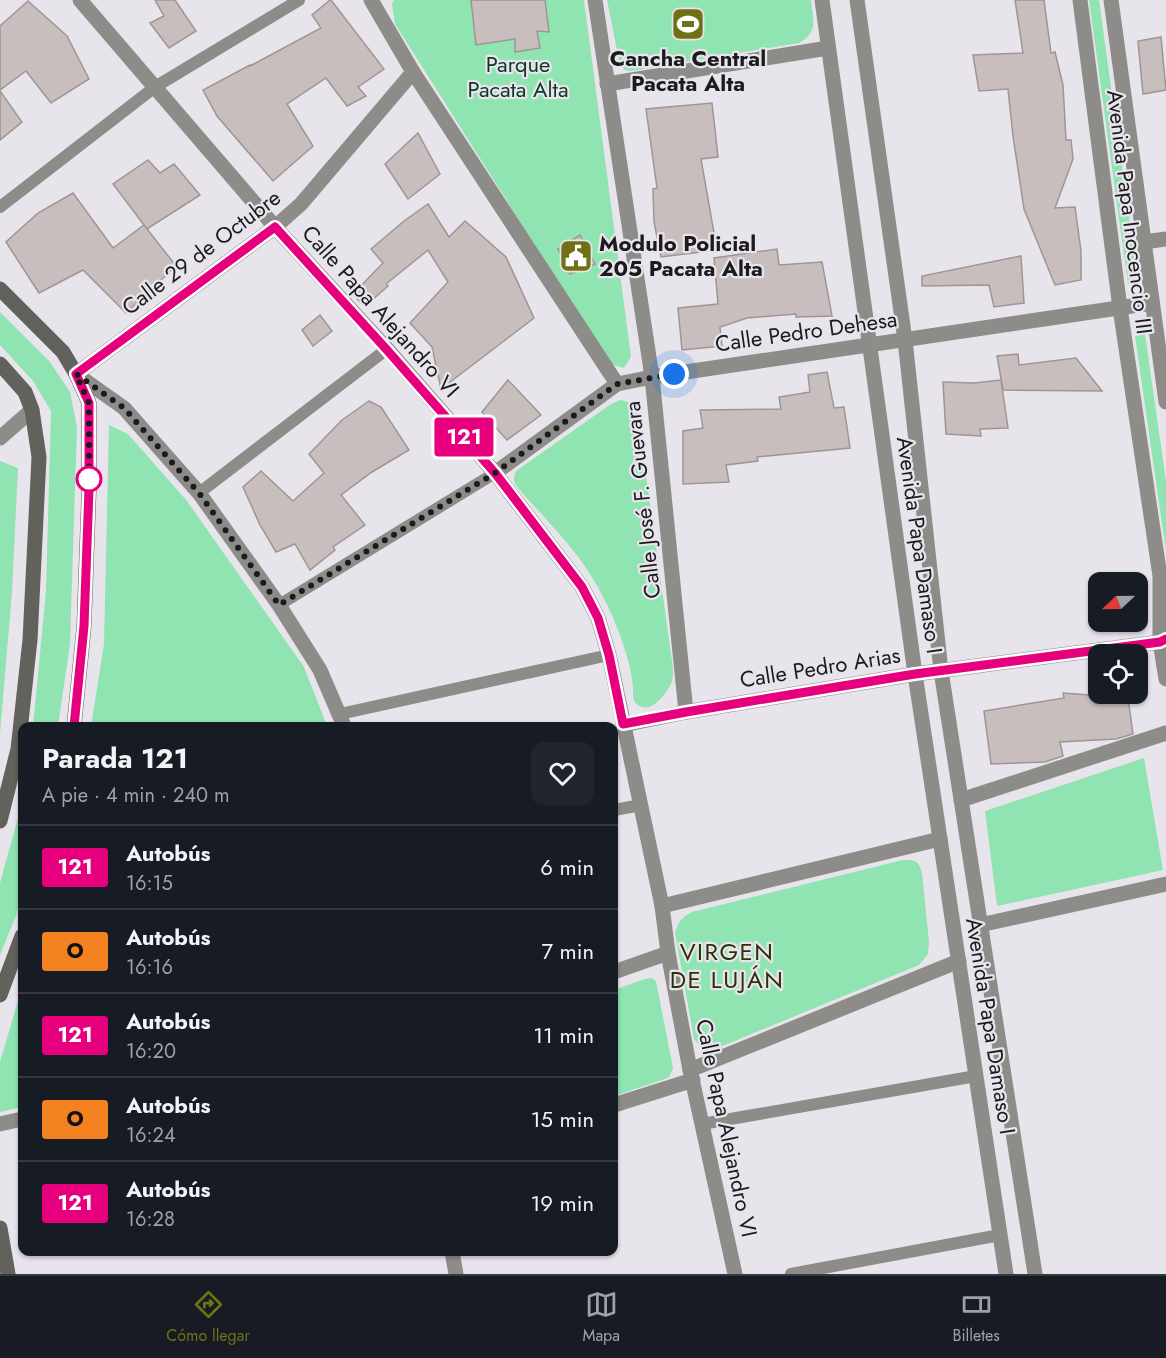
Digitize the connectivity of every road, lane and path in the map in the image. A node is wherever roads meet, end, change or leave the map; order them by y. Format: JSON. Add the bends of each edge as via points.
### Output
{"nodes":[{"id":1,"x":80,"y":0,"type":"edge"},
{"id":2,"x":299,"y":0,"type":"edge"},
{"id":3,"x":371,"y":0,"type":"edge"},
{"id":4,"x":595,"y":0,"type":"edge"},
{"id":5,"x":822,"y":0,"type":"edge"},
{"id":6,"x":857,"y":0,"type":"edge"},
{"id":7,"x":1080,"y":0,"type":"edge"},
{"id":8,"x":1111,"y":0,"type":"edge"},
{"id":9,"x":828,"y":48,"type":"junction"},
{"id":10,"x":412,"y":72,"type":"junction"},
{"id":11,"x":607,"y":84,"type":"junction"},
{"id":12,"x":155,"y":87,"type":"junction"},
{"id":13,"x":0,"y":207,"type":"edge"},
{"id":14,"x":275,"y":227,"type":"junction"},
{"id":15,"x":1166,"y":239,"type":"edge"},
{"id":16,"x":1144,"y":242,"type":"junction"},
{"id":17,"x":0,"y":289,"type":"edge"},
{"id":18,"x":1152,"y":303,"type":"junction"},
{"id":19,"x":1119,"y":308,"type":"junction"},
{"id":20,"x":904,"y":340,"type":"junction"},
{"id":21,"x":869,"y":345,"type":"junction"},
{"id":22,"x":387,"y":350,"type":"junction"},
{"id":23,"x":0,"y":364,"type":"edge"},
{"id":24,"x":76,"y":374,"type":"junction"},
{"id":25,"x":652,"y":377,"type":"junction"},
{"id":26,"x":617,"y":384,"type":"junction"},
{"id":27,"x":1166,"y":402,"type":"edge"},
{"id":28,"x":32,"y":411,"type":"junction"},
{"id":29,"x":0,"y":438,"type":"edge"},
{"id":30,"x":495,"y":473,"type":"junction"},
{"id":31,"x":199,"y":493,"type":"junction"},
{"id":32,"x":279,"y":605,"type":"junction"},
{"id":33,"x":1163,"y":640,"type":"edge"},
{"id":34,"x":609,"y":655,"type":"junction"},
{"id":35,"x":941,"y":671,"type":"junction"},
{"id":36,"x":915,"y":674,"type":"junction"},
{"id":37,"x":1166,"y":678,"type":"edge"},
{"id":38,"x":686,"y":712,"type":"junction"},
{"id":39,"x":342,"y":720,"type":"edge"},
{"id":40,"x":21,"y":722,"type":"edge"},
{"id":41,"x":74,"y":722,"type":"edge"},
{"id":42,"x":623,"y":724,"type":"junction"},
{"id":43,"x":1166,"y":733,"type":"edge"},
{"id":44,"x":18,"y":749,"type":"edge"},
{"id":45,"x":961,"y":800,"type":"junction"},
{"id":46,"x":640,"y":805,"type":"junction"},
{"id":47,"x":618,"y":809,"type":"edge"},
{"id":48,"x":0,"y":821,"type":"edge"},
{"id":49,"x":940,"y":838,"type":"junction"},
{"id":50,"x":1166,"y":884,"type":"edge"},
{"id":51,"x":662,"y":906,"type":"junction"},
{"id":52,"x":980,"y":925,"type":"junction"},
{"id":53,"x":18,"y":947,"type":"edge"},
{"id":54,"x":668,"y":952,"type":"junction"},
{"id":55,"x":958,"y":961,"type":"junction"},
{"id":56,"x":618,"y":971,"type":"edge"},
{"id":57,"x":0,"y":995,"type":"edge"},
{"id":58,"x":692,"y":1075,"type":"junction"},
{"id":59,"x":976,"y":1076,"type":"junction"},
{"id":60,"x":618,"y":1103,"type":"edge"},
{"id":61,"x":18,"y":1120,"type":"edge"},
{"id":62,"x":0,"y":1124,"type":"edge"},
{"id":63,"x":702,"y":1124,"type":"junction"},
{"id":64,"x":0,"y":1228,"type":"edge"},
{"id":65,"x":1000,"y":1235,"type":"junction"},
{"id":66,"x":453,"y":1256,"type":"edge"},
{"id":67,"x":8,"y":1274,"type":"edge"},
{"id":68,"x":456,"y":1274,"type":"edge"},
{"id":69,"x":735,"y":1274,"type":"edge"},
{"id":70,"x":791,"y":1274,"type":"edge"},
{"id":71,"x":1006,"y":1274,"type":"edge"},
{"id":72,"x":1035,"y":1274,"type":"edge"}],
"edges":[{"from":1,"to":12,"type":"street","name":"Calle Papa Alejandro VI"},
{"from":2,"to":12,"type":"lane"},
{"from":3,"to":10,"type":"street"},
{"from":4,"to":11,"type":"street","name":"Calle José F. Guevara"},
{"from":5,"to":9,"type":"street","name":"Avenida Papa Damaso I"},
{"from":6,"to":20,"type":"street","name":"Avenida Papa Damaso I"},
{"from":7,"to":19,"type":"street","name":"Avenida Papa Inocencio III"},
{"from":8,"to":16,"type":"street","name":"Avenida Papa Inocencio III"},
{"from":9,"to":11,"type":"street"},
{"from":9,"to":21,"type":"street","name":"Avenida Papa Damaso I"},
{"from":10,"to":14,"type":"street","name":"Calle 29 de Octubre","via":[[301,204]]},
{"from":10,"to":26,"type":"street"},
{"from":11,"to":25,"type":"street","name":"Calle José F. Guevara"},
{"from":12,"to":13,"type":"lane"},
{"from":12,"to":14,"type":"street","name":"Calle Papa Alejandro VI"},
{"from":14,"to":22,"type":"street","name":"Calle Papa Alejandro VI"},
{"from":14,"to":24,"type":"street","name":"Calle 29 de Octubre"},
{"from":15,"to":16,"type":"street"},
{"from":16,"to":18,"type":"street","name":"Avenida Papa Inocencio III"},
{"from":17,"to":24,"type":"street","via":[[63,352]]},
{"from":18,"to":19,"type":"street","name":"Calle Pedro Dehesa"},
{"from":18,"to":27,"type":"street","name":"Avenida Papa Inocencio III"},
{"from":19,"to":20,"type":"street","name":"Calle Pedro Dehesa"},
{"from":19,"to":33,"type":"street","name":"Avenida Papa Inocencio III","via":[[1160,576]]},
{"from":20,"to":21,"type":"street","name":"Calle Pedro Dehesa"},
{"from":20,"to":35,"type":"street","name":"Avenida Papa Damaso I"},
{"from":21,"to":25,"type":"street","name":"Calle Pedro Dehesa"},
{"from":21,"to":36,"type":"street","name":"Avenida Papa Damaso I"},
{"from":22,"to":30,"type":"street","name":"Calle Papa Alejandro VI"},
{"from":22,"to":31,"type":"lane"},
{"from":23,"to":28,"type":"street","via":[[25,392]]},
{"from":24,"to":31,"type":"street","via":[[124,408]]},
{"from":24,"to":41,"type":"street","via":[[89,403],[89,489],[84,626]]},
{"from":25,"to":26,"type":"street","name":"Calle Pedro Dehesa"},
{"from":25,"to":38,"type":"street","name":"Calle José F. Guevara"},
{"from":26,"to":30,"type":"street","name":"Calle Pedro Dehesa"},
{"from":28,"to":29,"type":"street"},
{"from":28,"to":40,"type":"street","via":[[39,457],[30,640]]},
{"from":30,"to":32,"type":"lane","name":"Calle Pedro Dehesa"},
{"from":30,"to":34,"type":"street","name":"Calle Papa Alejandro VI","via":[[582,587],[598,618]]},
{"from":31,"to":32,"type":"street"},
{"from":32,"to":39,"type":"street","via":[[320,670]]},
{"from":33,"to":35,"type":"street","name":"Calle Pedro Arias"},
{"from":33,"to":37,"type":"street","name":"Avenida Papa Inocencio III"},
{"from":34,"to":39,"type":"lane"},
{"from":34,"to":42,"type":"street","name":"Calle Papa Alejandro VI"},
{"from":35,"to":36,"type":"street","name":"Calle Pedro Arias"},
{"from":35,"to":45,"type":"street","name":"Avenida Papa Damaso I"},
{"from":36,"to":38,"type":"street","name":"Calle Pedro Arias"},
{"from":36,"to":49,"type":"street","name":"Avenida Papa Damaso I"},
{"from":38,"to":42,"type":"street","name":"Calle Pedro Arias"},
{"from":42,"to":46,"type":"street","name":"Calle Papa Alejandro VI"},
{"from":43,"to":45,"type":"street"},
{"from":44,"to":48,"type":"street"},
{"from":45,"to":52,"type":"street","name":"Avenida Papa Damaso I"},
{"from":46,"to":47,"type":"lane"},
{"from":46,"to":51,"type":"street","name":"Calle Papa Alejandro VI"},
{"from":49,"to":51,"type":"street"},
{"from":49,"to":55,"type":"street","name":"Avenida Papa Damaso I"},
{"from":50,"to":52,"type":"street"},
{"from":51,"to":54,"type":"street","name":"Calle Papa Alejandro VI"},
{"from":52,"to":72,"type":"street","name":"Avenida Papa Damaso I"},
{"from":53,"to":57,"type":"street"},
{"from":54,"to":56,"type":"street"},
{"from":54,"to":58,"type":"street","name":"Calle Papa Alejandro VI"},
{"from":55,"to":58,"type":"street"},
{"from":55,"to":59,"type":"street","name":"Avenida Papa Damaso I"},
{"from":58,"to":60,"type":"street"},
{"from":58,"to":63,"type":"street","name":"Calle Papa Alejandro VI"},
{"from":59,"to":63,"type":"lane"},
{"from":59,"to":65,"type":"street","name":"Avenida Papa Damaso I"},
{"from":61,"to":62,"type":"street"},
{"from":63,"to":69,"type":"street","name":"Calle Papa Alejandro VI"},
{"from":64,"to":67,"type":"street"},
{"from":65,"to":70,"type":"lane"},
{"from":65,"to":71,"type":"street","name":"Avenida Papa Damaso I"},
{"from":66,"to":68,"type":"street"}]}
